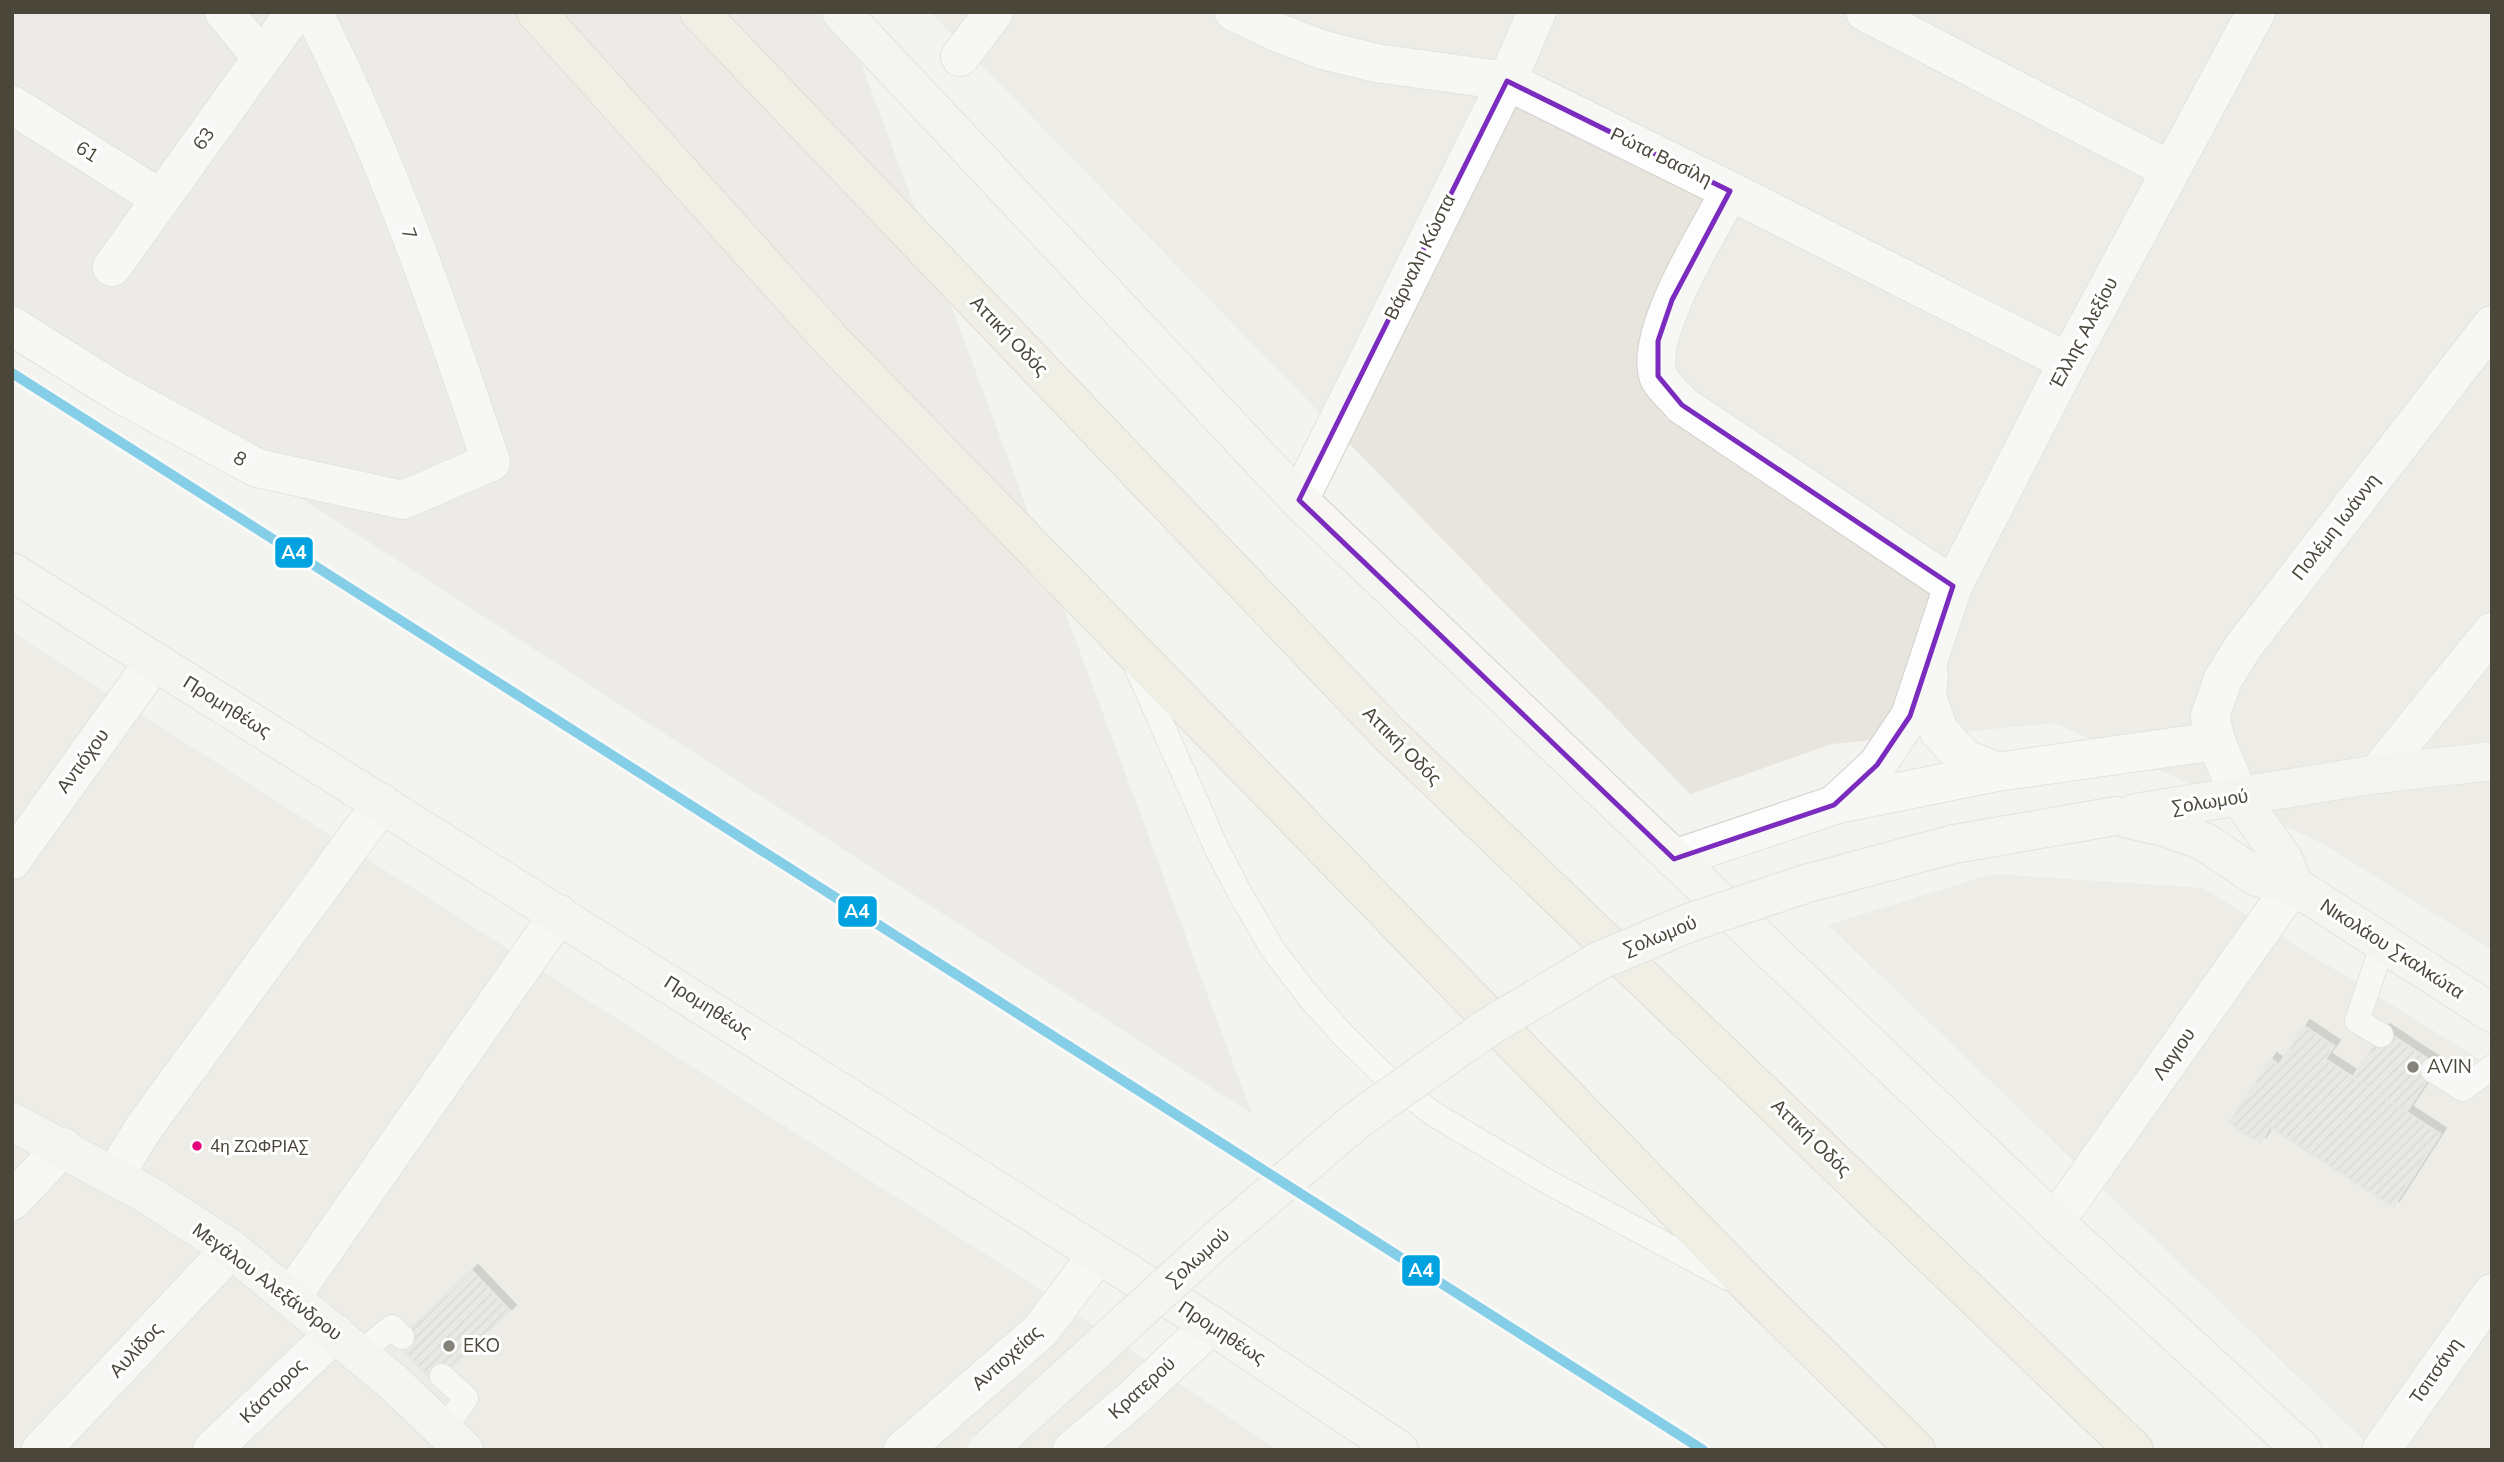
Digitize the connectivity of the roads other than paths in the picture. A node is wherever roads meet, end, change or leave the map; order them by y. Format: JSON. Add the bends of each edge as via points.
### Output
{"nodes":[{"id":1,"x":223,"y":12,"type":"edge"},
{"id":2,"x":295,"y":12,"type":"edge"},
{"id":3,"x":313,"y":12,"type":"edge"},
{"id":4,"x":536,"y":12,"type":"edge"},
{"id":5,"x":699,"y":12,"type":"edge"},
{"id":6,"x":841,"y":12,"type":"edge"},
{"id":7,"x":994,"y":12,"type":"edge"},
{"id":8,"x":1537,"y":12,"type":"edge"},
{"id":9,"x":1865,"y":12,"type":"edge"},
{"id":10,"x":2256,"y":12,"type":"edge"},
{"id":11,"x":1238,"y":13,"type":"edge"},
{"id":12,"x":960,"y":57,"type":"dead end"},
{"id":13,"x":262,"y":58,"type":"junction"},
{"id":14,"x":1507,"y":81,"type":"junction"},
{"id":15,"x":12,"y":105,"type":"edge"},
{"id":16,"x":2170,"y":170,"type":"junction"},
{"id":17,"x":1730,"y":191,"type":"junction"},
{"id":18,"x":161,"y":199,"type":"junction"},
{"id":19,"x":112,"y":267,"type":"dead end"},
{"id":20,"x":2492,"y":325,"type":"edge"},
{"id":21,"x":12,"y":326,"type":"edge"},
{"id":22,"x":2068,"y":362,"type":"junction"},
{"id":23,"x":491,"y":462,"type":"joint"},
{"id":24,"x":1299,"y":500,"type":"junction"},
{"id":25,"x":12,"y":572,"type":"edge"},
{"id":26,"x":1953,"y":586,"type":"junction"},
{"id":27,"x":2492,"y":632,"type":"edge"},
{"id":28,"x":1126,"y":643,"type":"junction"},
{"id":29,"x":154,"y":662,"type":"junction"},
{"id":30,"x":1930,"y":662,"type":"junction"},
{"id":31,"x":2216,"y":741,"type":"junction"},
{"id":32,"x":2492,"y":761,"type":"edge"},
{"id":33,"x":1997,"y":772,"type":"junction"},
{"id":34,"x":2377,"y":774,"type":"junction"},
{"id":35,"x":2240,"y":798,"type":"junction"},
{"id":36,"x":382,"y":803,"type":"junction"},
{"id":37,"x":1834,"y":805,"type":"junction"},
{"id":38,"x":2116,"y":816,"type":"junction"},
{"id":39,"x":1674,"y":859,"type":"junction"},
{"id":40,"x":12,"y":860,"type":"edge"},
{"id":41,"x":2293,"y":885,"type":"junction"},
{"id":42,"x":559,"y":914,"type":"junction"},
{"id":43,"x":2383,"y":943,"type":"junction"},
{"id":44,"x":2492,"y":1013,"type":"edge"},
{"id":45,"x":2381,"y":1035,"type":"dead end"},
{"id":46,"x":2492,"y":1067,"type":"edge"},
{"id":47,"x":2433,"y":1070,"type":"dead end"},
{"id":48,"x":12,"y":1122,"type":"edge"},
{"id":49,"x":62,"y":1147,"type":"junction"},
{"id":50,"x":114,"y":1176,"type":"junction"},
{"id":51,"x":12,"y":1201,"type":"edge"},
{"id":52,"x":2055,"y":1222,"type":"junction"},
{"id":53,"x":231,"y":1249,"type":"junction"},
{"id":54,"x":1098,"y":1254,"type":"junction"},
{"id":55,"x":1756,"y":1292,"type":"junction"},
{"id":56,"x":2492,"y":1293,"type":"edge"},
{"id":57,"x":291,"y":1297,"type":"junction"},
{"id":58,"x":1211,"y":1325,"type":"junction"},
{"id":59,"x":402,"y":1337,"type":"dead end"},
{"id":60,"x":347,"y":1343,"type":"junction"},
{"id":61,"x":442,"y":1376,"type":"dead end"},
{"id":62,"x":452,"y":1442,"type":"edge"},
{"id":63,"x":1388,"y":1447,"type":"edge"},
{"id":64,"x":41,"y":1450,"type":"edge"},
{"id":65,"x":212,"y":1450,"type":"edge"},
{"id":66,"x":903,"y":1450,"type":"edge"},
{"id":67,"x":986,"y":1450,"type":"edge"},
{"id":68,"x":1072,"y":1450,"type":"edge"},
{"id":69,"x":1916,"y":1450,"type":"edge"},
{"id":70,"x":2134,"y":1450,"type":"edge"},
{"id":71,"x":2302,"y":1450,"type":"edge"},
{"id":72,"x":2381,"y":1450,"type":"edge"}],
"edges":[{"from":1,"to":13,"type":"street"},
{"from":2,"to":13,"type":"street","name":"63"},
{"from":3,"to":23,"type":"street","name":"7","via":[[345,75],[402,214]]},
{"from":4,"to":28,"type":"highway","via":[[831,340]]},
{"from":5,"to":70,"type":"highway","name":"Αττική Οδός","via":[[1387,732]]},
{"from":6,"to":24,"type":"street"},
{"from":7,"to":12,"type":"street"},
{"from":8,"to":14,"type":"street","name":"Βάρναλη Κώστα"},
{"from":9,"to":16,"type":"street"},
{"from":10,"to":16,"type":"street","name":"Έλλης Αλεξίου"},
{"from":11,"to":14,"type":"street","name":"Ρώτα Βασίλη","via":[[1323,50],[1376,63]]},
{"from":13,"to":18,"type":"street","name":"63"},
{"from":14,"to":17,"type":"street","name":"Ρώτα Βασίλη"},
{"from":14,"to":24,"type":"street","name":"Βάρναλη Κώστα"},
{"from":15,"to":18,"type":"street","name":"61"},
{"from":16,"to":22,"type":"street","name":"Έλλης Αλεξίου"},
{"from":17,"to":22,"type":"street","name":"Ρώτα Βασίλη"},
{"from":17,"to":26,"type":"street","via":[[1672,300],[1658,341],[1658,376],[1682,405]]},
{"from":18,"to":19,"type":"street","name":"63"},
{"from":20,"to":31,"type":"street","name":"Πολέμη Ιωάννη","via":[[2243,647],[2223,679],[2210,716]]},
{"from":21,"to":23,"type":"street","name":"8","via":[[117,392],[257,468],[403,500]]},
{"from":22,"to":26,"type":"street","name":"Έλλης Αλεξίου"},
{"from":24,"to":39,"type":"street"},
{"from":25,"to":29,"type":"street","name":"Προμηθέως"},
{"from":26,"to":30,"type":"street","name":"Έλλης Αλεξίου"},
{"from":27,"to":34,"type":"street"},
{"from":28,"to":55,"type":"highway"},
{"from":28,"to":55,"type":"lane","via":[[1242,897],[1273,950],[1344,1036],[1432,1113],[1548,1182]]},
{"from":29,"to":36,"type":"street","name":"Προμηθέως"},
{"from":29,"to":40,"type":"street","name":"Αντιόχου"},
{"from":30,"to":33,"type":"street","name":"Έλλης Αλεξίου","via":[[1927,697],[1939,731],[1964,758]]},
{"from":30,"to":37,"type":"street","name":"Έλλης Αλεξίου","via":[[1910,716],[1897,736],[1877,765]]},
{"from":31,"to":33,"type":"street"},
{"from":31,"to":35,"type":"street","name":"Πολέμη Ιωάννη"},
{"from":32,"to":34,"type":"street","name":"Σολωμού"},
{"from":33,"to":37,"type":"street"},
{"from":34,"to":35,"type":"street","name":"Σολωμού"},
{"from":35,"to":38,"type":"street","name":"Σολωμού"},
{"from":35,"to":41,"type":"street","via":[[2284,860]]},
{"from":36,"to":42,"type":"street","name":"Προμηθέως"},
{"from":36,"to":50,"type":"street","via":[[145,1126]]},
{"from":37,"to":39,"type":"street"},
{"from":38,"to":41,"type":"street","name":"Νικολάου Σκαλκώτα","via":[[2205,842],[2257,877]]},
{"from":38,"to":67,"type":"street","name":"Σολωμού","bridge":true,"via":[[1954,844],[1805,884],[1691,922],[1599,961],[1490,1026],[1357,1120],[1219,1238]]},
{"from":39,"to":52,"type":"street"},
{"from":41,"to":43,"type":"street","name":"Νικολάου Σκαλκώτα"},
{"from":41,"to":52,"type":"street","name":"Λαγιου"},
{"from":42,"to":54,"type":"street","name":"Προμηθέως"},
{"from":42,"to":57,"type":"street"},
{"from":43,"to":44,"type":"street","name":"Νικολάου Σκαλκώτα"},
{"from":43,"to":45,"type":"lane","via":[[2357,1021]]},
{"from":46,"to":47,"type":"lane","via":[[2463,1089]]},
{"from":48,"to":49,"type":"street","name":"Μεγάλου Αλεξάνδρου"},
{"from":49,"to":50,"type":"street","name":"Μεγάλου Αλεξάνδρου"},
{"from":49,"to":51,"type":"street"},
{"from":50,"to":53,"type":"street","name":"Μεγάλου Αλεξάνδρου"},
{"from":52,"to":71,"type":"street"},
{"from":53,"to":57,"type":"street","name":"Μεγάλου Αλεξάνδρου"},
{"from":53,"to":64,"type":"street","name":"Αυλίδος"},
{"from":54,"to":58,"type":"street","name":"Προμηθέως"},
{"from":54,"to":66,"type":"street","name":"Αντιοχείας","via":[[1041,1330]]},
{"from":55,"to":69,"type":"highway"},
{"from":56,"to":72,"type":"street","name":"Τσιτσάνη"},
{"from":57,"to":60,"type":"street","name":"Μεγάλου Αλεξάνδρου"},
{"from":58,"to":63,"type":"street","name":"Προμηθέως"},
{"from":58,"to":68,"type":"street","name":"Κρατερού"},
{"from":59,"to":60,"type":"lane","via":[[392,1327]]},
{"from":60,"to":62,"type":"street","name":"Μεγάλου Αλεξάνδρου"},
{"from":60,"to":65,"type":"street","name":"Κάστορος"},
{"from":61,"to":62,"type":"lane","via":[[466,1398]]}]}
